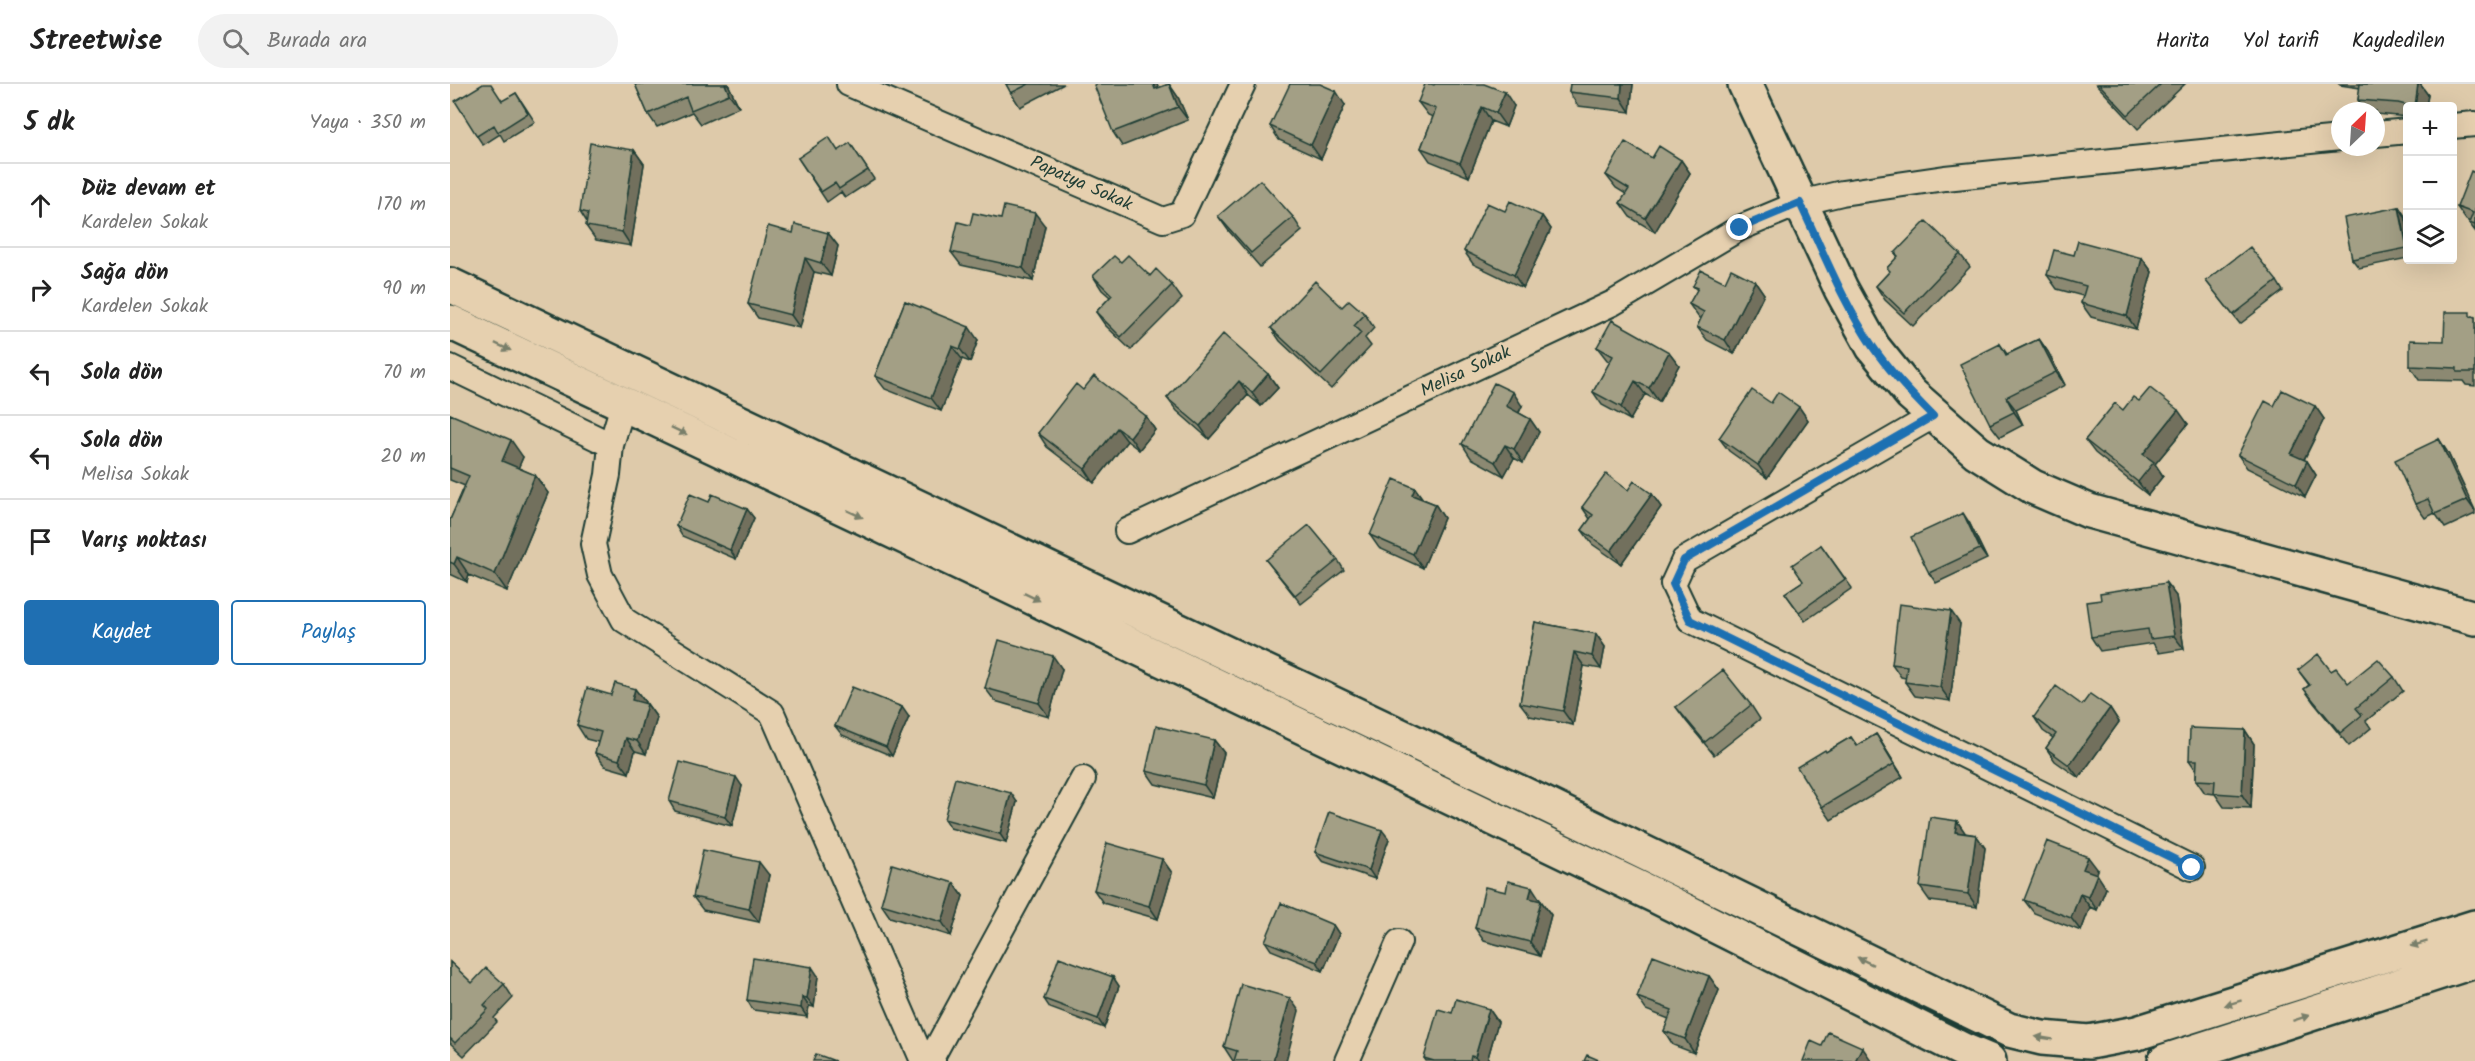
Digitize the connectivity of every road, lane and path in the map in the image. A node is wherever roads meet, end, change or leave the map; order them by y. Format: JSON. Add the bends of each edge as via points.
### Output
{"nodes":[{"id":1,"x":849,"y":84,"type":"edge"},
{"id":2,"x":1243,"y":84,"type":"edge"},
{"id":3,"x":1745,"y":84,"type":"edge"},
{"id":4,"x":2475,"y":124,"type":"edge"},
{"id":5,"x":2457,"y":126,"type":"edge"},
{"id":6,"x":2403,"y":131,"type":"edge"},
{"id":7,"x":2385,"y":133,"type":"edge"},
{"id":8,"x":2331,"y":139,"type":"edge"},
{"id":9,"x":1800,"y":203,"type":"junction"},
{"id":10,"x":450,"y":285,"type":"edge"},
{"id":11,"x":450,"y":322,"type":"edge"},
{"id":12,"x":450,"y":367,"type":"edge"},
{"id":13,"x":623,"y":405,"type":"junction"},
{"id":14,"x":1933,"y":416,"type":"junction"},
{"id":15,"x":611,"y":445,"type":"junction"},
{"id":16,"x":1127,"y":531,"type":"dead end"},
{"id":17,"x":2475,"y":618,"type":"edge"},
{"id":18,"x":1083,"y":779,"type":"dead end"},
{"id":19,"x":2192,"y":868,"type":"dead end"},
{"id":20,"x":2475,"y":927,"type":"edge"},
{"id":21,"x":1399,"y":942,"type":"dead end"},
{"id":22,"x":2475,"y":961,"type":"edge"},
{"id":23,"x":2008,"y":1046,"type":"edge"},
{"id":24,"x":923,"y":1061,"type":"edge"},
{"id":25,"x":933,"y":1061,"type":"edge"},
{"id":26,"x":1347,"y":1061,"type":"edge"},
{"id":27,"x":1989,"y":1061,"type":"edge"},
{"id":28,"x":2165,"y":1061,"type":"edge"}],
"edges":[{"from":1,"to":2,"type":"street","name":"Papatya Sokak","via":[[1162,219],[1182,214]]},
{"from":3,"to":9,"type":"main road"},
{"from":4,"to":5,"type":"street"},
{"from":6,"to":7,"type":"street"},
{"from":8,"to":9,"type":"street","name":"Melisa Sokak","via":[[1945,178]]},
{"from":9,"to":14,"type":"main road","via":[[1840,289],[1873,347]]},
{"from":9,"to":16,"type":"street","name":"Melisa Sokak","via":[[1740,228],[1613,303]]},
{"from":23,"to":10,"type":"main road","one_way":true,"via":[[1529,797]]},
{"from":11,"to":13,"type":"main road","one_way":true},
{"from":12,"to":15,"type":"street"},
{"from":13,"to":15,"type":"street"},
{"from":13,"to":27,"type":"main road","one_way":true,"via":[[1656,896]]},
{"from":14,"to":17,"type":"main road","via":[[1977,452],[2033,488],[2089,511]]},
{"from":14,"to":19,"type":"street","via":[[1684,560],[1673,584],[1690,620]]},
{"from":15,"to":24,"type":"street","via":[[592,544],[600,576],[624,620],[772,712]]},
{"from":18,"to":25,"type":"street","via":[[933,1054]]},
{"from":20,"to":23,"type":"main road","one_way":true,"via":[[2137,1033],[2089,1042],[2042,1038]]},
{"from":21,"to":26,"type":"street"},
{"from":28,"to":22,"type":"main road","one_way":true}]}
